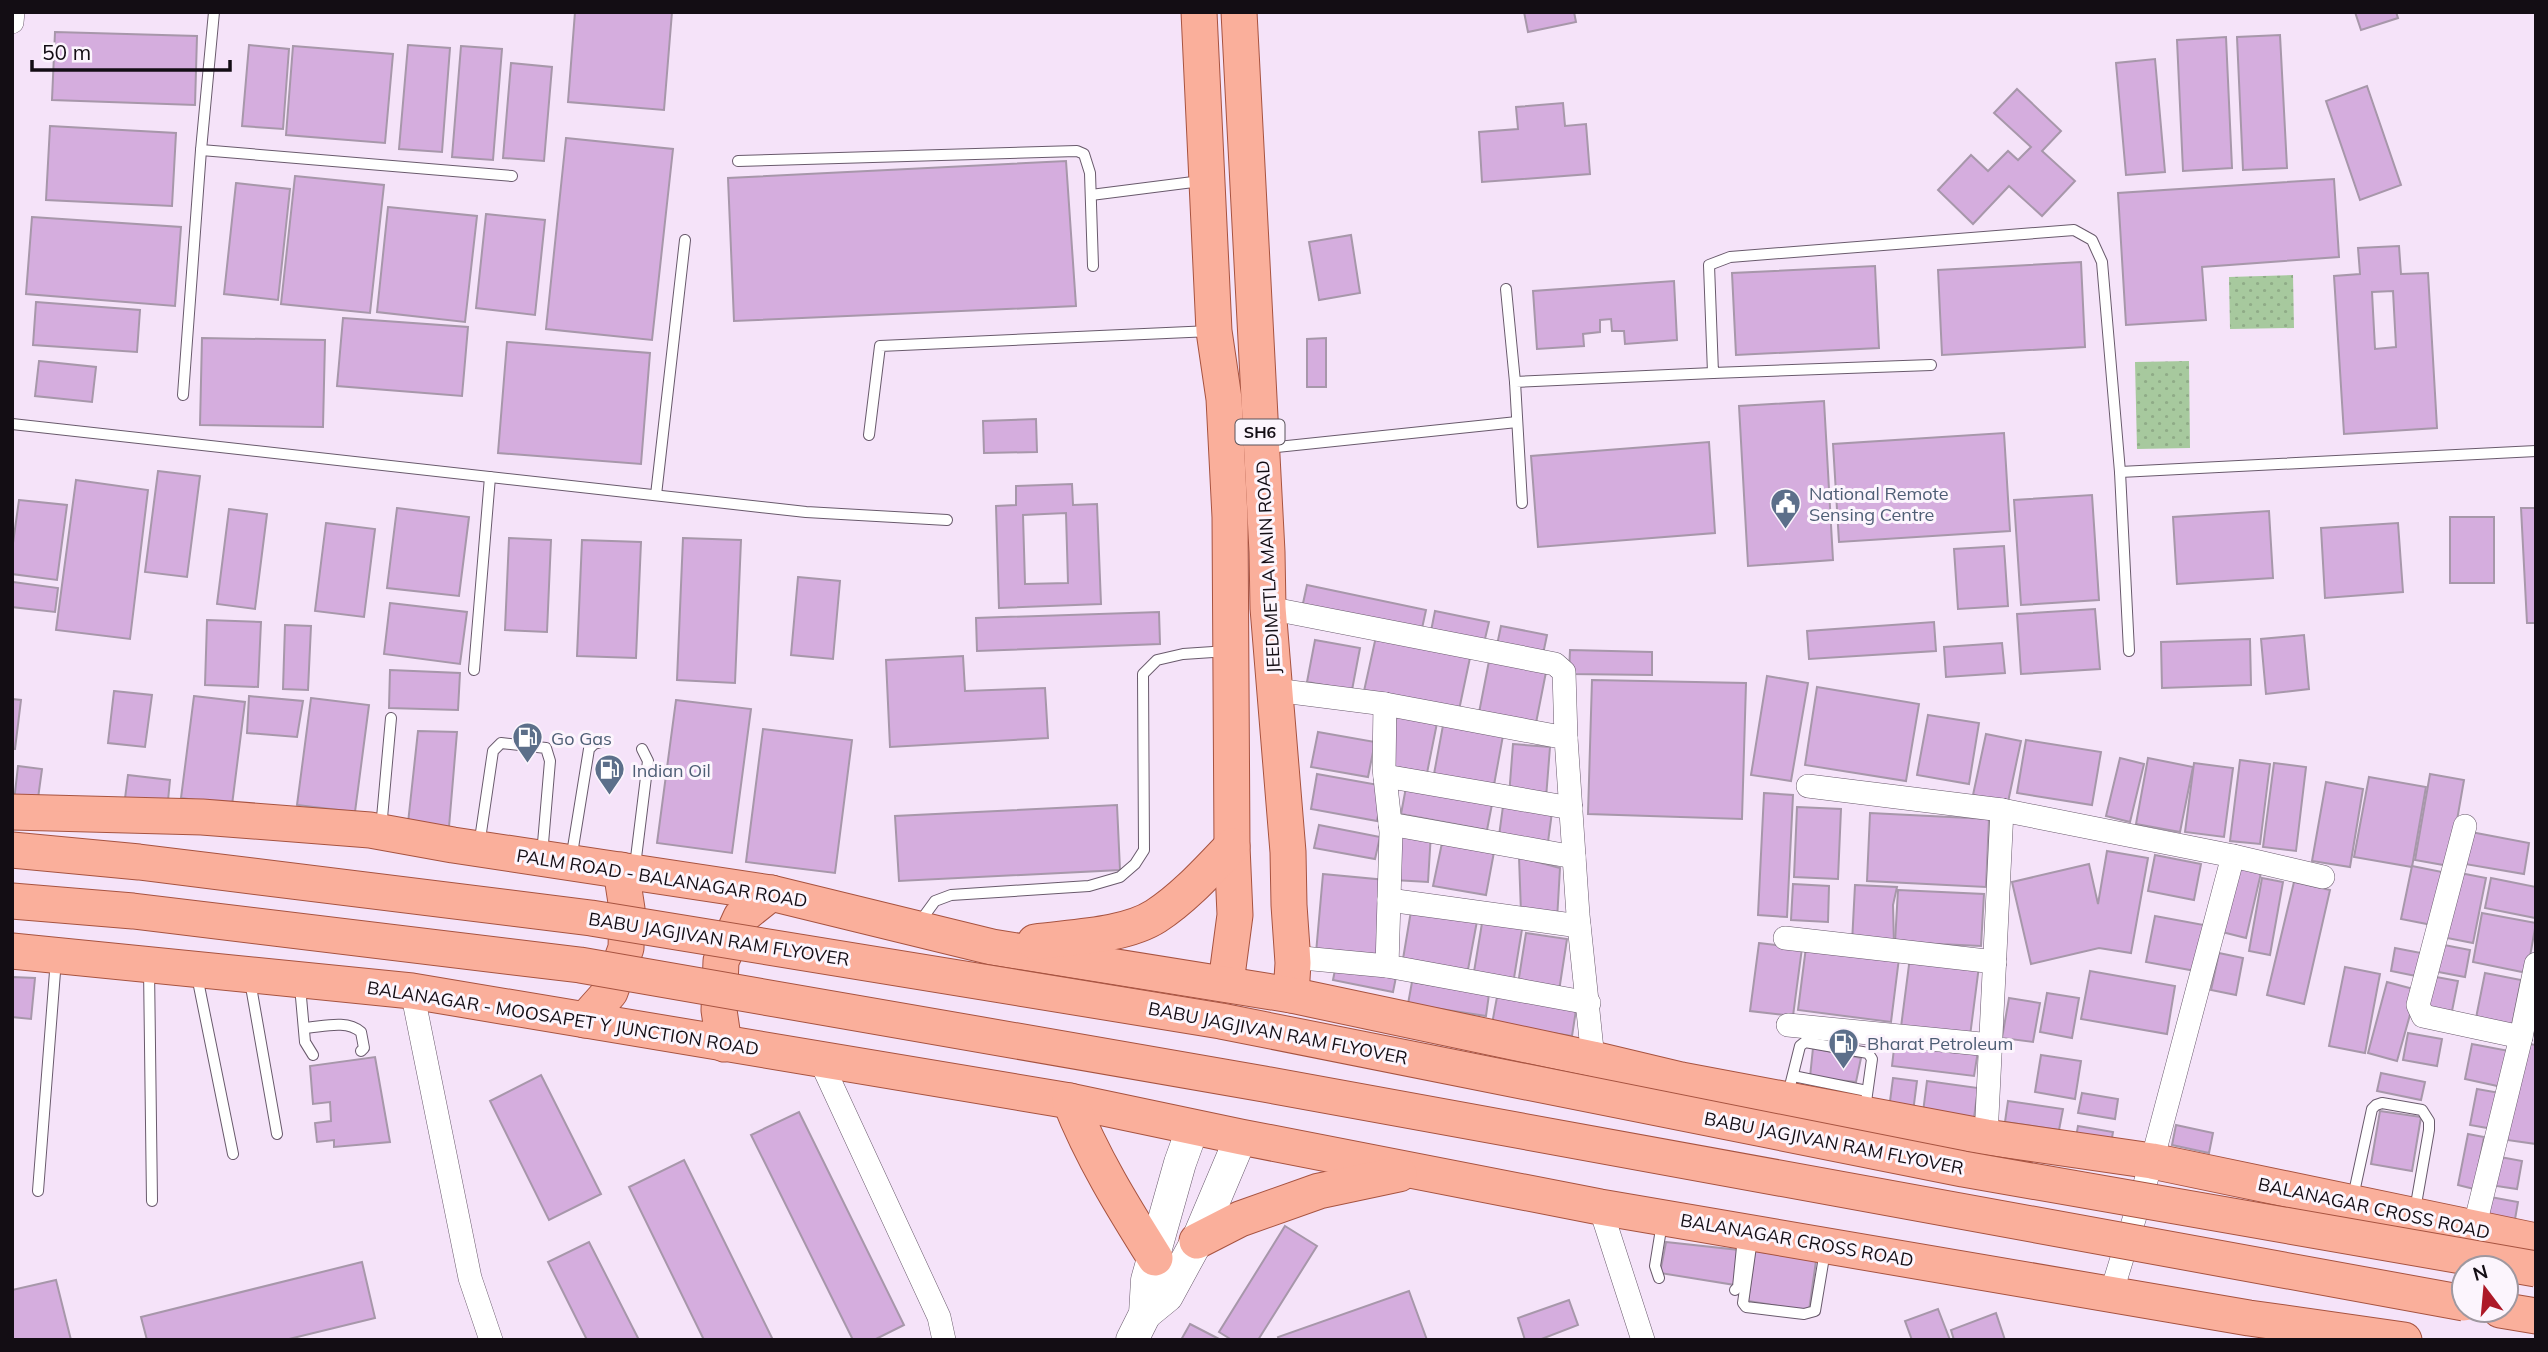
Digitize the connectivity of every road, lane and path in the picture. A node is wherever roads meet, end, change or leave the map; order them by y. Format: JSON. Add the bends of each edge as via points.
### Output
{"nodes":[{"id":1,"x":13,"y":12,"type":"edge"},
{"id":2,"x":214,"y":12,"type":"edge"},
{"id":3,"x":1199,"y":12,"type":"edge"},
{"id":4,"x":1239,"y":12,"type":"edge"},
{"id":5,"x":12,"y":22,"type":"edge"},
{"id":6,"x":201,"y":150,"type":"junction"},
{"id":7,"x":738,"y":161,"type":"dead end"},
{"id":8,"x":512,"y":176,"type":"dead end"},
{"id":9,"x":1207,"y":180,"type":"junction"},
{"id":10,"x":1091,"y":195,"type":"junction"},
{"id":11,"x":685,"y":240,"type":"dead end"},
{"id":12,"x":1093,"y":266,"type":"dead end"},
{"id":13,"x":1506,"y":289,"type":"dead end"},
{"id":14,"x":1214,"y":331,"type":"junction"},
{"id":15,"x":1931,"y":365,"type":"dead end"},
{"id":16,"x":1713,"y":373,"type":"junction"},
{"id":17,"x":1515,"y":382,"type":"junction"},
{"id":18,"x":183,"y":395,"type":"dead end"},
{"id":19,"x":1517,"y":422,"type":"junction"},
{"id":20,"x":12,"y":424,"type":"edge"},
{"id":21,"x":869,"y":435,"type":"dead end"},
{"id":22,"x":1261,"y":448,"type":"junction"},
{"id":23,"x":2536,"y":451,"type":"edge"},
{"id":24,"x":2120,"y":472,"type":"junction"},
{"id":25,"x":491,"y":477,"type":"junction"},
{"id":26,"x":656,"y":495,"type":"junction"},
{"id":27,"x":1522,"y":503,"type":"dead end"},
{"id":28,"x":947,"y":520,"type":"dead end"},
{"id":29,"x":1268,"y":608,"type":"junction"},
{"id":30,"x":2129,"y":650,"type":"dead end"},
{"id":31,"x":1231,"y":651,"type":"junction"},
{"id":32,"x":474,"y":670,"type":"dead end"},
{"id":33,"x":1275,"y":690,"type":"junction"},
{"id":34,"x":1385,"y":704,"type":"junction"},
{"id":35,"x":391,"y":718,"type":"dead end"},
{"id":36,"x":1566,"y":738,"type":"junction"},
{"id":37,"x":601,"y":742,"type":"dead end"},
{"id":38,"x":642,"y":749,"type":"dead end"},
{"id":39,"x":1385,"y":776,"type":"junction"},
{"id":40,"x":1808,"y":786,"type":"dead end"},
{"id":41,"x":1570,"y":808,"type":"junction"},
{"id":42,"x":2002,"y":810,"type":"junction"},
{"id":43,"x":12,"y":812,"type":"edge"},
{"id":44,"x":1390,"y":824,"type":"junction"},
{"id":45,"x":2465,"y":827,"type":"dead end"},
{"id":46,"x":375,"y":831,"type":"junction"},
{"id":47,"x":1232,"y":846,"type":"junction"},
{"id":48,"x":478,"y":849,"type":"junction"},
{"id":49,"x":12,"y":850,"type":"edge"},
{"id":50,"x":2233,"y":856,"type":"junction"},
{"id":51,"x":1574,"y":857,"type":"junction"},
{"id":52,"x":556,"y":860,"type":"junction"},
{"id":53,"x":628,"y":871,"type":"junction"},
{"id":54,"x":2323,"y":877,"type":"dead end"},
{"id":55,"x":771,"y":893,"type":"junction"},
{"id":56,"x":1389,"y":900,"type":"junction"},
{"id":57,"x":12,"y":901,"type":"edge"},
{"id":58,"x":1580,"y":926,"type":"junction"},
{"id":59,"x":915,"y":928,"type":"junction"},
{"id":60,"x":1785,"y":938,"type":"dead end"},
{"id":61,"x":992,"y":947,"type":"junction"},
{"id":62,"x":12,"y":951,"type":"edge"},
{"id":63,"x":56,"y":956,"type":"junction"},
{"id":64,"x":1292,"y":957,"type":"junction"},
{"id":65,"x":1995,"y":962,"type":"junction"},
{"id":66,"x":2536,"y":964,"type":"edge"},
{"id":67,"x":149,"y":965,"type":"junction"},
{"id":68,"x":1387,"y":966,"type":"junction"},
{"id":69,"x":196,"y":969,"type":"junction"},
{"id":70,"x":249,"y":974,"type":"junction"},
{"id":71,"x":299,"y":980,"type":"junction"},
{"id":72,"x":1226,"y":983,"type":"junction"},
{"id":73,"x":412,"y":991,"type":"junction"},
{"id":74,"x":1292,"y":995,"type":"junction"},
{"id":75,"x":1588,"y":1003,"type":"junction"},
{"id":76,"x":584,"y":1020,"type":"junction"},
{"id":77,"x":1788,"y":1025,"type":"dead end"},
{"id":78,"x":304,"y":1028,"type":"junction"},
{"id":79,"x":2521,"y":1037,"type":"junction"},
{"id":80,"x":724,"y":1044,"type":"junction"},
{"id":81,"x":1990,"y":1045,"type":"junction"},
{"id":82,"x":361,"y":1051,"type":"dead end"},
{"id":83,"x":313,"y":1055,"type":"dead end"},
{"id":84,"x":1593,"y":1059,"type":"junction"},
{"id":85,"x":820,"y":1060,"type":"junction"},
{"id":86,"x":1790,"y":1088,"type":"junction"},
{"id":87,"x":1070,"y":1101,"type":"junction"},
{"id":88,"x":1866,"y":1103,"type":"junction"},
{"id":89,"x":1193,"y":1127,"type":"junction"},
{"id":90,"x":277,"y":1135,"type":"dead end"},
{"id":91,"x":1241,"y":1137,"type":"junction"},
{"id":92,"x":1986,"y":1137,"type":"junction"},
{"id":93,"x":233,"y":1154,"type":"dead end"},
{"id":94,"x":2152,"y":1161,"type":"junction"},
{"id":95,"x":1412,"y":1171,"type":"junction"},
{"id":96,"x":38,"y":1191,"type":"dead end"},
{"id":97,"x":152,"y":1201,"type":"dead end"},
{"id":98,"x":2352,"y":1203,"type":"junction"},
{"id":99,"x":1600,"y":1207,"type":"junction"},
{"id":100,"x":2414,"y":1217,"type":"junction"},
{"id":101,"x":1664,"y":1218,"type":"junction"},
{"id":102,"x":2474,"y":1229,"type":"junction"},
{"id":103,"x":1748,"y":1232,"type":"junction"},
{"id":104,"x":1197,"y":1241,"type":"junction"},
{"id":105,"x":2536,"y":1241,"type":"edge"},
{"id":106,"x":1826,"y":1245,"type":"junction"},
{"id":107,"x":1156,"y":1258,"type":"junction"},
{"id":108,"x":2536,"y":1269,"type":"edge"},
{"id":109,"x":1659,"y":1278,"type":"dead end"},
{"id":110,"x":1735,"y":1290,"type":"dead end"},
{"id":111,"x":2111,"y":1294,"type":"junction"},
{"id":112,"x":2450,"y":1301,"type":"edge"},
{"id":113,"x":1138,"y":1327,"type":"edge"},
{"id":114,"x":2252,"y":1329,"type":"edge"},
{"id":115,"x":491,"y":1340,"type":"edge"},
{"id":116,"x":944,"y":1340,"type":"edge"},
{"id":117,"x":1643,"y":1340,"type":"edge"},
{"id":118,"x":2404,"y":1340,"type":"edge"}],
"edges":[{"from":1,"to":5,"type":"street"},
{"from":2,"to":6,"type":"lane"},
{"from":3,"to":9,"type":"main road","name":"JEEDIMETLA MAIN ROAD","number":"SH6"},
{"from":4,"to":22,"type":"main road","name":"JEEDIMETLA MAIN ROAD","number":"SH6"},
{"from":6,"to":8,"type":"lane"},
{"from":6,"to":18,"type":"lane"},
{"from":7,"to":10,"type":"lane","via":[[1077,150],[1088,163]]},
{"from":9,"to":10,"type":"lane"},
{"from":9,"to":14,"type":"main road","name":"JEEDIMETLA MAIN ROAD","number":"SH6"},
{"from":10,"to":12,"type":"lane"},
{"from":11,"to":26,"type":"lane"},
{"from":13,"to":17,"type":"lane"},
{"from":14,"to":21,"type":"lane","via":[[880,346]]},
{"from":14,"to":31,"type":"main road","name":"JEEDIMETLA MAIN ROAD","number":"SH6","via":[[1224,399]]},
{"from":15,"to":16,"type":"lane"},
{"from":16,"to":17,"type":"lane"},
{"from":16,"to":24,"type":"lane","via":[[1709,265],[1730,257],[2074,230],[2092,240],[2102,261]]},
{"from":17,"to":19,"type":"lane"},
{"from":19,"to":22,"type":"lane"},
{"from":19,"to":27,"type":"lane"},
{"from":20,"to":25,"type":"lane"},
{"from":22,"to":29,"type":"main road","name":"JEEDIMETLA MAIN ROAD","number":"SH6"},
{"from":23,"to":24,"type":"lane"},
{"from":24,"to":30,"type":"lane"},
{"from":25,"to":26,"type":"lane"},
{"from":25,"to":32,"type":"lane"},
{"from":26,"to":28,"type":"lane","via":[[806,512]]},
{"from":29,"to":33,"type":"main road","name":"JEEDIMETLA MAIN ROAD","number":"SH6"},
{"from":29,"to":36,"type":"street","via":[[1555,664],[1564,672]]},
{"from":31,"to":47,"type":"main road","name":"JEEDIMETLA MAIN ROAD","number":"SH6"},
{"from":31,"to":59,"type":"lane","via":[[1157,660],[1143,674],[1144,850],[1135,864],[1119,877],[1089,886],[951,895],[935,901]]},
{"from":33,"to":34,"type":"street"},
{"from":33,"to":64,"type":"main road","name":"JEEDIMETLA MAIN ROAD","number":"SH6"},
{"from":34,"to":36,"type":"street"},
{"from":34,"to":39,"type":"street"},
{"from":35,"to":46,"type":"lane"},
{"from":36,"to":41,"type":"street"},
{"from":37,"to":52,"type":"lane","via":[[589,749]]},
{"from":38,"to":53,"type":"lane","via":[[648,761]]},
{"from":39,"to":41,"type":"street"},
{"from":39,"to":44,"type":"street"},
{"from":40,"to":42,"type":"street"},
{"from":41,"to":51,"type":"street"},
{"from":42,"to":50,"type":"street"},
{"from":42,"to":65,"type":"street"},
{"from":43,"to":46,"type":"main road","name":"PALM ROAD - BALANAGAR ROAD","via":[[202,817]]},
{"from":44,"to":51,"type":"street"},
{"from":44,"to":56,"type":"street"},
{"from":45,"to":79,"type":"street","via":[[2418,1005],[2423,1016]]},
{"from":46,"to":48,"type":"main road","name":"PALM ROAD - BALANAGAR ROAD"},
{"from":47,"to":61,"type":"main road","via":[[1155,916],[1129,927]]},
{"from":47,"to":72,"type":"main road","name":"JEEDIMETLA MAIN ROAD","number":"SH6","via":[[1235,915]]},
{"from":48,"to":52,"type":"main road","name":"PALM ROAD - BALANAGAR ROAD"},
{"from":48,"to":52,"type":"lane","via":[[493,751],[501,743],[546,748]]},
{"from":49,"to":108,"type":"main road","name":"BABU JAGJIVAN RAM FLYOVER","bridge":true,"via":[[592,918],[1222,1021],[1963,1169]]},
{"from":50,"to":54,"type":"street"},
{"from":50,"to":94,"type":"street"},
{"from":51,"to":58,"type":"street"},
{"from":52,"to":53,"type":"main road","name":"PALM ROAD - BALANAGAR ROAD"},
{"from":53,"to":55,"type":"main road","name":"PALM ROAD - BALANAGAR ROAD"},
{"from":53,"to":76,"type":"main road","via":[[625,948],[610,992]]},
{"from":55,"to":59,"type":"main road","name":"PALM ROAD - BALANAGAR ROAD"},
{"from":55,"to":80,"type":"main road","via":[[741,917],[721,961],[719,1010]]},
{"from":56,"to":58,"type":"street"},
{"from":56,"to":68,"type":"street"},
{"from":57,"to":112,"type":"main road","bridge":true,"via":[[133,911],[580,965],[1264,1084]]},
{"from":58,"to":75,"type":"street"},
{"from":59,"to":61,"type":"main road","name":"PALM ROAD - BALANAGAR ROAD"},
{"from":60,"to":65,"type":"street"},
{"from":61,"to":72,"type":"main road","name":"PALM ROAD - BALANAGAR ROAD"},
{"from":62,"to":63,"type":"main road","name":"BALANAGAR - MOOSAPET Y JUNCTION ROAD"},
{"from":63,"to":67,"type":"main road","name":"BALANAGAR - MOOSAPET Y JUNCTION ROAD"},
{"from":63,"to":96,"type":"lane"},
{"from":64,"to":68,"type":"street"},
{"from":64,"to":74,"type":"main road","name":"JEEDIMETLA MAIN ROAD","number":"SH6"},
{"from":65,"to":81,"type":"street"},
{"from":66,"to":79,"type":"street"},
{"from":67,"to":69,"type":"main road","name":"BALANAGAR - MOOSAPET Y JUNCTION ROAD"},
{"from":67,"to":97,"type":"lane"},
{"from":68,"to":75,"type":"street"},
{"from":69,"to":70,"type":"main road","name":"BALANAGAR - MOOSAPET Y JUNCTION ROAD"},
{"from":69,"to":93,"type":"lane"},
{"from":70,"to":71,"type":"main road","name":"BALANAGAR - MOOSAPET Y JUNCTION ROAD"},
{"from":70,"to":90,"type":"lane"},
{"from":71,"to":73,"type":"main road","name":"BALANAGAR - MOOSAPET Y JUNCTION ROAD"},
{"from":71,"to":78,"type":"lane"},
{"from":72,"to":74,"type":"main road","name":"PALM ROAD - BALANAGAR ROAD"},
{"from":73,"to":76,"type":"main road","name":"BALANAGAR - MOOSAPET Y JUNCTION ROAD"},
{"from":73,"to":115,"type":"street","via":[[470,1278]]},
{"from":74,"to":84,"type":"main road","name":"BALANAGAR CROSS ROAD"},
{"from":75,"to":84,"type":"street"},
{"from":76,"to":80,"type":"main road","name":"BALANAGAR - MOOSAPET Y JUNCTION ROAD"},
{"from":77,"to":81,"type":"street"},
{"from":78,"to":82,"type":"lane","via":[[355,1026],[361,1032]]},
{"from":78,"to":83,"type":"lane"},
{"from":79,"to":102,"type":"street"},
{"from":80,"to":85,"type":"main road","name":"BALANAGAR - MOOSAPET Y JUNCTION ROAD"},
{"from":81,"to":92,"type":"street"},
{"from":84,"to":86,"type":"main road","name":"BALANAGAR CROSS ROAD","via":[[1681,1080]]},
{"from":85,"to":87,"type":"main road","name":"BALANAGAR - MOOSAPET Y JUNCTION ROAD"},
{"from":85,"to":116,"type":"street","via":[[939,1317]]},
{"from":86,"to":88,"type":"main road","name":"BALANAGAR CROSS ROAD"},
{"from":86,"to":88,"type":"lane","via":[[1800,1046],[1805,1042],[1868,1053],[1872,1059]]},
{"from":87,"to":89,"type":"main road"},
{"from":87,"to":107,"type":"main road","via":[[1113,1191]]},
{"from":88,"to":92,"type":"main road","name":"BALANAGAR CROSS ROAD"},
{"from":89,"to":91,"type":"main road","name":"BALANAGAR CROSS ROAD"},
{"from":89,"to":107,"type":"street"},
{"from":91,"to":95,"type":"main road","name":"BALANAGAR CROSS ROAD"},
{"from":91,"to":104,"type":"street"},
{"from":92,"to":94,"type":"main road","name":"BALANAGAR CROSS ROAD"},
{"from":94,"to":98,"type":"main road","name":"BALANAGAR CROSS ROAD"},
{"from":94,"to":111,"type":"street"},
{"from":95,"to":99,"type":"main road","name":"BALANAGAR CROSS ROAD"},
{"from":95,"to":104,"type":"main road","via":[[1319,1191],[1240,1219]]},
{"from":98,"to":100,"type":"main road","name":"BALANAGAR CROSS ROAD"},
{"from":98,"to":100,"type":"lane","via":[[2372,1109],[2382,1103],[2422,1110],[2429,1130]]},
{"from":99,"to":101,"type":"main road","name":"BALANAGAR CROSS ROAD"},
{"from":99,"to":117,"type":"street"},
{"from":100,"to":102,"type":"main road","name":"BALANAGAR CROSS ROAD"},
{"from":101,"to":103,"type":"main road","name":"BALANAGAR CROSS ROAD"},
{"from":101,"to":109,"type":"lane","via":[[1655,1266]]},
{"from":102,"to":105,"type":"main road","name":"BALANAGAR CROSS ROAD"},
{"from":103,"to":106,"type":"main road","name":"BALANAGAR CROSS ROAD"},
{"from":103,"to":106,"type":"lane","via":[[1746,1307],[1804,1314],[1815,1311]]},
{"from":103,"to":110,"type":"lane"},
{"from":104,"to":113,"type":"street","via":[[1167,1296]]},
{"from":106,"to":111,"type":"main road","name":"BALANAGAR CROSS ROAD"},
{"from":107,"to":113,"type":"street"},
{"from":111,"to":114,"type":"main road","name":"BALANAGAR CROSS ROAD"},
{"from":114,"to":118,"type":"main road","name":"BALANAGAR CROSS ROAD"}]}
